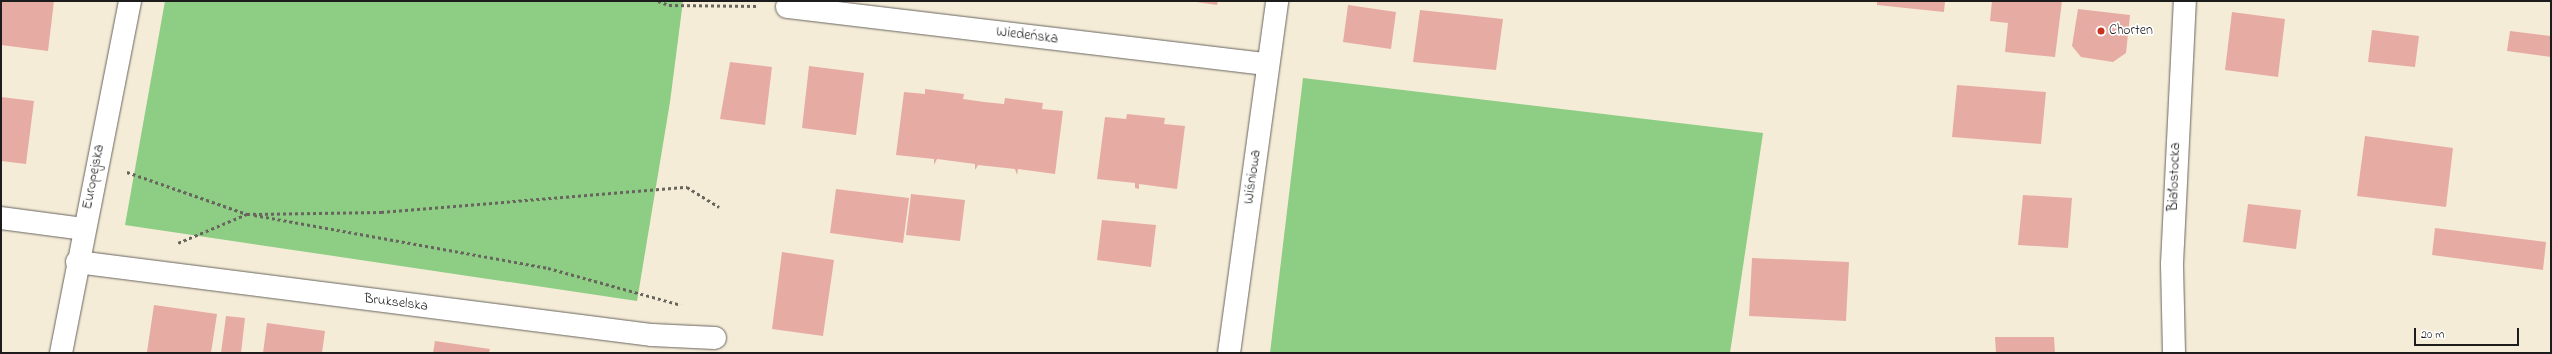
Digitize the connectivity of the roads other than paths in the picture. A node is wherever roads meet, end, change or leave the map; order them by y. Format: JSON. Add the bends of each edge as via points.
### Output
{"nodes":[{"id":1,"x":130,"y":1,"type":"edge"},
{"id":2,"x":1277,"y":1,"type":"edge"},
{"id":3,"x":2186,"y":1,"type":"edge"},
{"id":4,"x":787,"y":6,"type":"road end"},
{"id":5,"x":1268,"y":64,"type":"junction"},
{"id":6,"x":1,"y":218,"type":"edge"},
{"id":7,"x":83,"y":229,"type":"junction"},
{"id":8,"x":77,"y":262,"type":"junction"},
{"id":9,"x":715,"y":338,"type":"dead end"},
{"id":10,"x":61,"y":353,"type":"edge"},
{"id":11,"x":1229,"y":353,"type":"edge"},
{"id":12,"x":2174,"y":353,"type":"edge"}],
"edges":[{"from":1,"to":7,"type":"street","name":"Europejska"},
{"from":2,"to":5,"type":"street","name":"Wiśniowa"},
{"from":3,"to":12,"type":"street","name":"Białostocka","via":[[2172,264]]},
{"from":4,"to":5,"type":"street","name":"Wiedeńska"},
{"from":5,"to":11,"type":"street","name":"Wiśniowa"},
{"from":6,"to":7,"type":"street"},
{"from":7,"to":8,"type":"street","name":"Europejska"},
{"from":8,"to":9,"type":"street","name":"Brukselska","via":[[652,335]]},
{"from":8,"to":10,"type":"street","name":"Europejska"}]}
